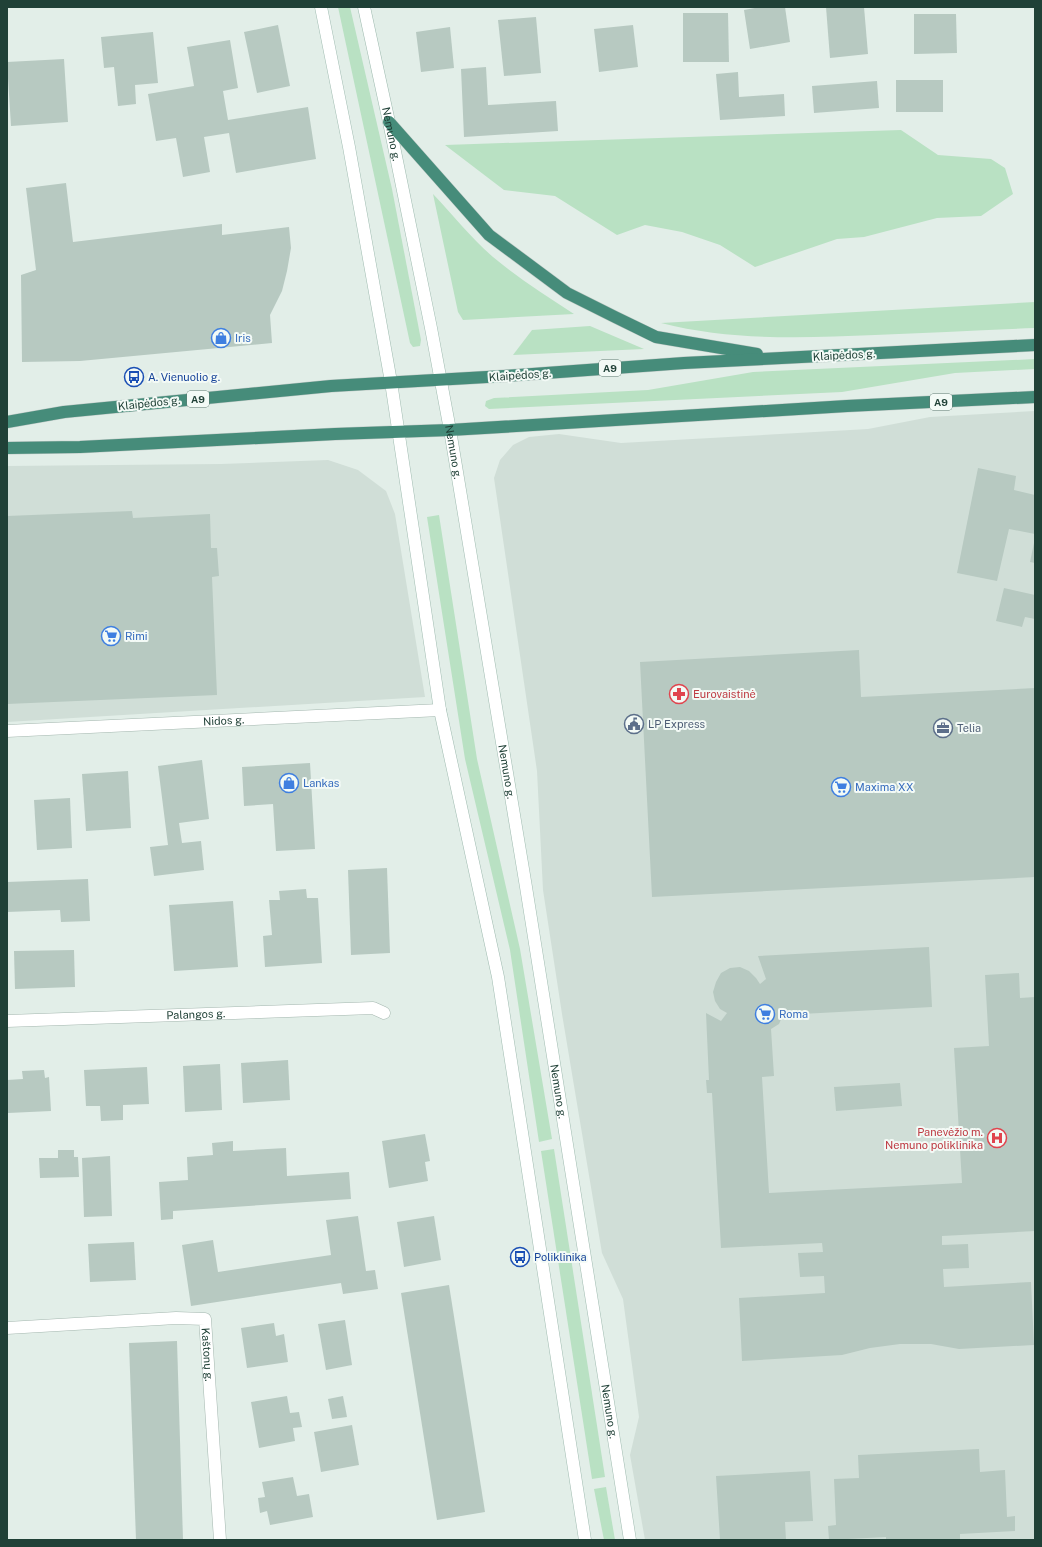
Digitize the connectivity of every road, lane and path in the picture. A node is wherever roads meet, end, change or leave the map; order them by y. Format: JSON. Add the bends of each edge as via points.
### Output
{"nodes":[{"id":1,"x":321,"y":7,"type":"edge"},
{"id":2,"x":364,"y":7,"type":"edge"},
{"id":3,"x":389,"y":122,"type":"junction"},
{"id":4,"x":1035,"y":345,"type":"edge"},
{"id":5,"x":780,"y":358,"type":"junction"},
{"id":6,"x":440,"y":380,"type":"junction"},
{"id":7,"x":391,"y":382,"type":"junction"},
{"id":8,"x":1035,"y":397,"type":"edge"},
{"id":9,"x":7,"y":422,"type":"edge"},
{"id":10,"x":450,"y":430,"type":"junction"},
{"id":11,"x":398,"y":432,"type":"junction"},
{"id":12,"x":7,"y":448,"type":"edge"},
{"id":13,"x":440,"y":710,"type":"junction"},
{"id":14,"x":7,"y":732,"type":"edge"},
{"id":15,"x":384,"y":1013,"type":"dead end"},
{"id":16,"x":7,"y":1021,"type":"edge"},
{"id":17,"x":7,"y":1328,"type":"edge"},
{"id":18,"x":220,"y":1540,"type":"edge"},
{"id":19,"x":585,"y":1540,"type":"edge"},
{"id":20,"x":630,"y":1540,"type":"edge"}],
"edges":[{"from":1,"to":7,"type":"main road"},
{"from":2,"to":3,"type":"main road","name":"Nemuno g."},
{"from":3,"to":5,"type":"highway","via":[[489,235],[567,293],[656,337]]},
{"from":3,"to":6,"type":"main road","name":"Nemuno g."},
{"from":4,"to":5,"type":"highway","name":"Klaipėdos g.","number":"A9"},
{"from":5,"to":6,"type":"highway","name":"Klaipėdos g.","number":"A9"},
{"from":6,"to":7,"type":"highway","name":"Klaipėdos g.","number":"A9"},
{"from":6,"to":10,"type":"main road","name":"Nemuno g."},
{"from":7,"to":9,"type":"highway","name":"Klaipėdos g.","number":"A9","via":[[64,412]]},
{"from":7,"to":11,"type":"main road"},
{"from":8,"to":10,"type":"highway","number":"A9"},
{"from":10,"to":11,"type":"highway","number":"A9"},
{"from":10,"to":20,"type":"main road","name":"Nemuno g."},
{"from":11,"to":12,"type":"highway","number":"A9"},
{"from":11,"to":13,"type":"main road"},
{"from":13,"to":14,"type":"main road","name":"Nidos g."},
{"from":13,"to":19,"type":"main road","via":[[498,977]]},
{"from":15,"to":16,"type":"main road","name":"Palangos g.","via":[[373,1008]]},
{"from":17,"to":18,"type":"main road","name":"Kaštonų g.","via":[[176,1318],[205,1319]]}]}
